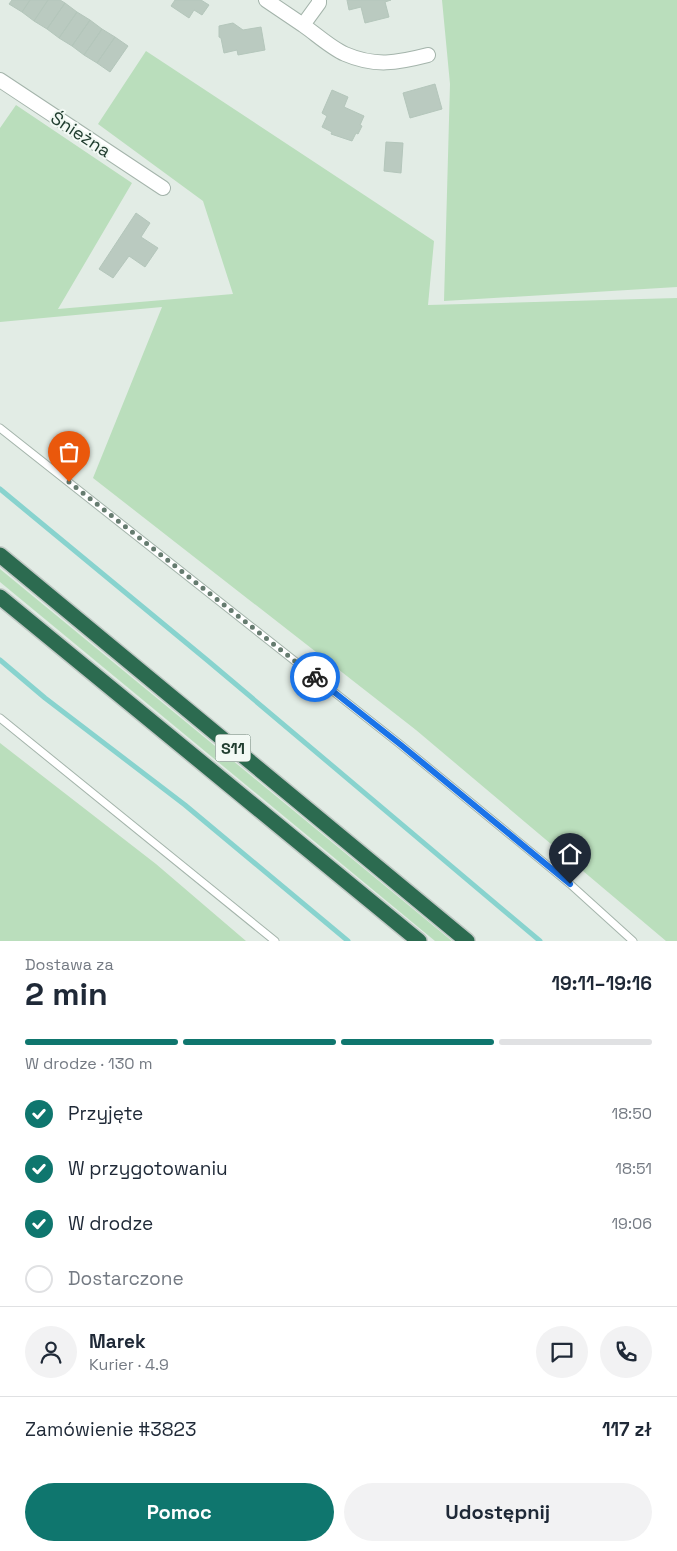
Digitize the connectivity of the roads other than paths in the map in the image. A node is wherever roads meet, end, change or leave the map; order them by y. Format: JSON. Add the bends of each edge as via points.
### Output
{"nodes":[{"id":1,"x":266,"y":0,"type":"edge"},
{"id":2,"x":319,"y":0,"type":"edge"},
{"id":3,"x":303,"y":25,"type":"junction"},
{"id":4,"x":428,"y":55,"type":"dead end"},
{"id":5,"x":0,"y":80,"type":"edge"},
{"id":6,"x":163,"y":188,"type":"dead end"},
{"id":7,"x":0,"y":428,"type":"edge"},
{"id":8,"x":0,"y":555,"type":"edge"},
{"id":9,"x":0,"y":597,"type":"edge"},
{"id":10,"x":0,"y":718,"type":"edge"},
{"id":11,"x":275,"y":941,"type":"edge"},
{"id":12,"x":419,"y":941,"type":"edge"},
{"id":13,"x":467,"y":941,"type":"edge"},
{"id":14,"x":634,"y":941,"type":"edge"}],
"edges":[{"from":1,"to":3,"type":"street"},
{"from":2,"to":3,"type":"street"},
{"from":3,"to":4,"type":"street","via":[[343,53],[373,63],[399,62]]},
{"from":5,"to":6,"type":"street","name":"Śnieżna"},
{"from":7,"to":14,"type":"lane","via":[[401,745]]},
{"from":8,"to":13,"type":"highway","number":"S11"},
{"from":9,"to":12,"type":"highway","number":"S11"},
{"from":10,"to":11,"type":"lane"}]}
